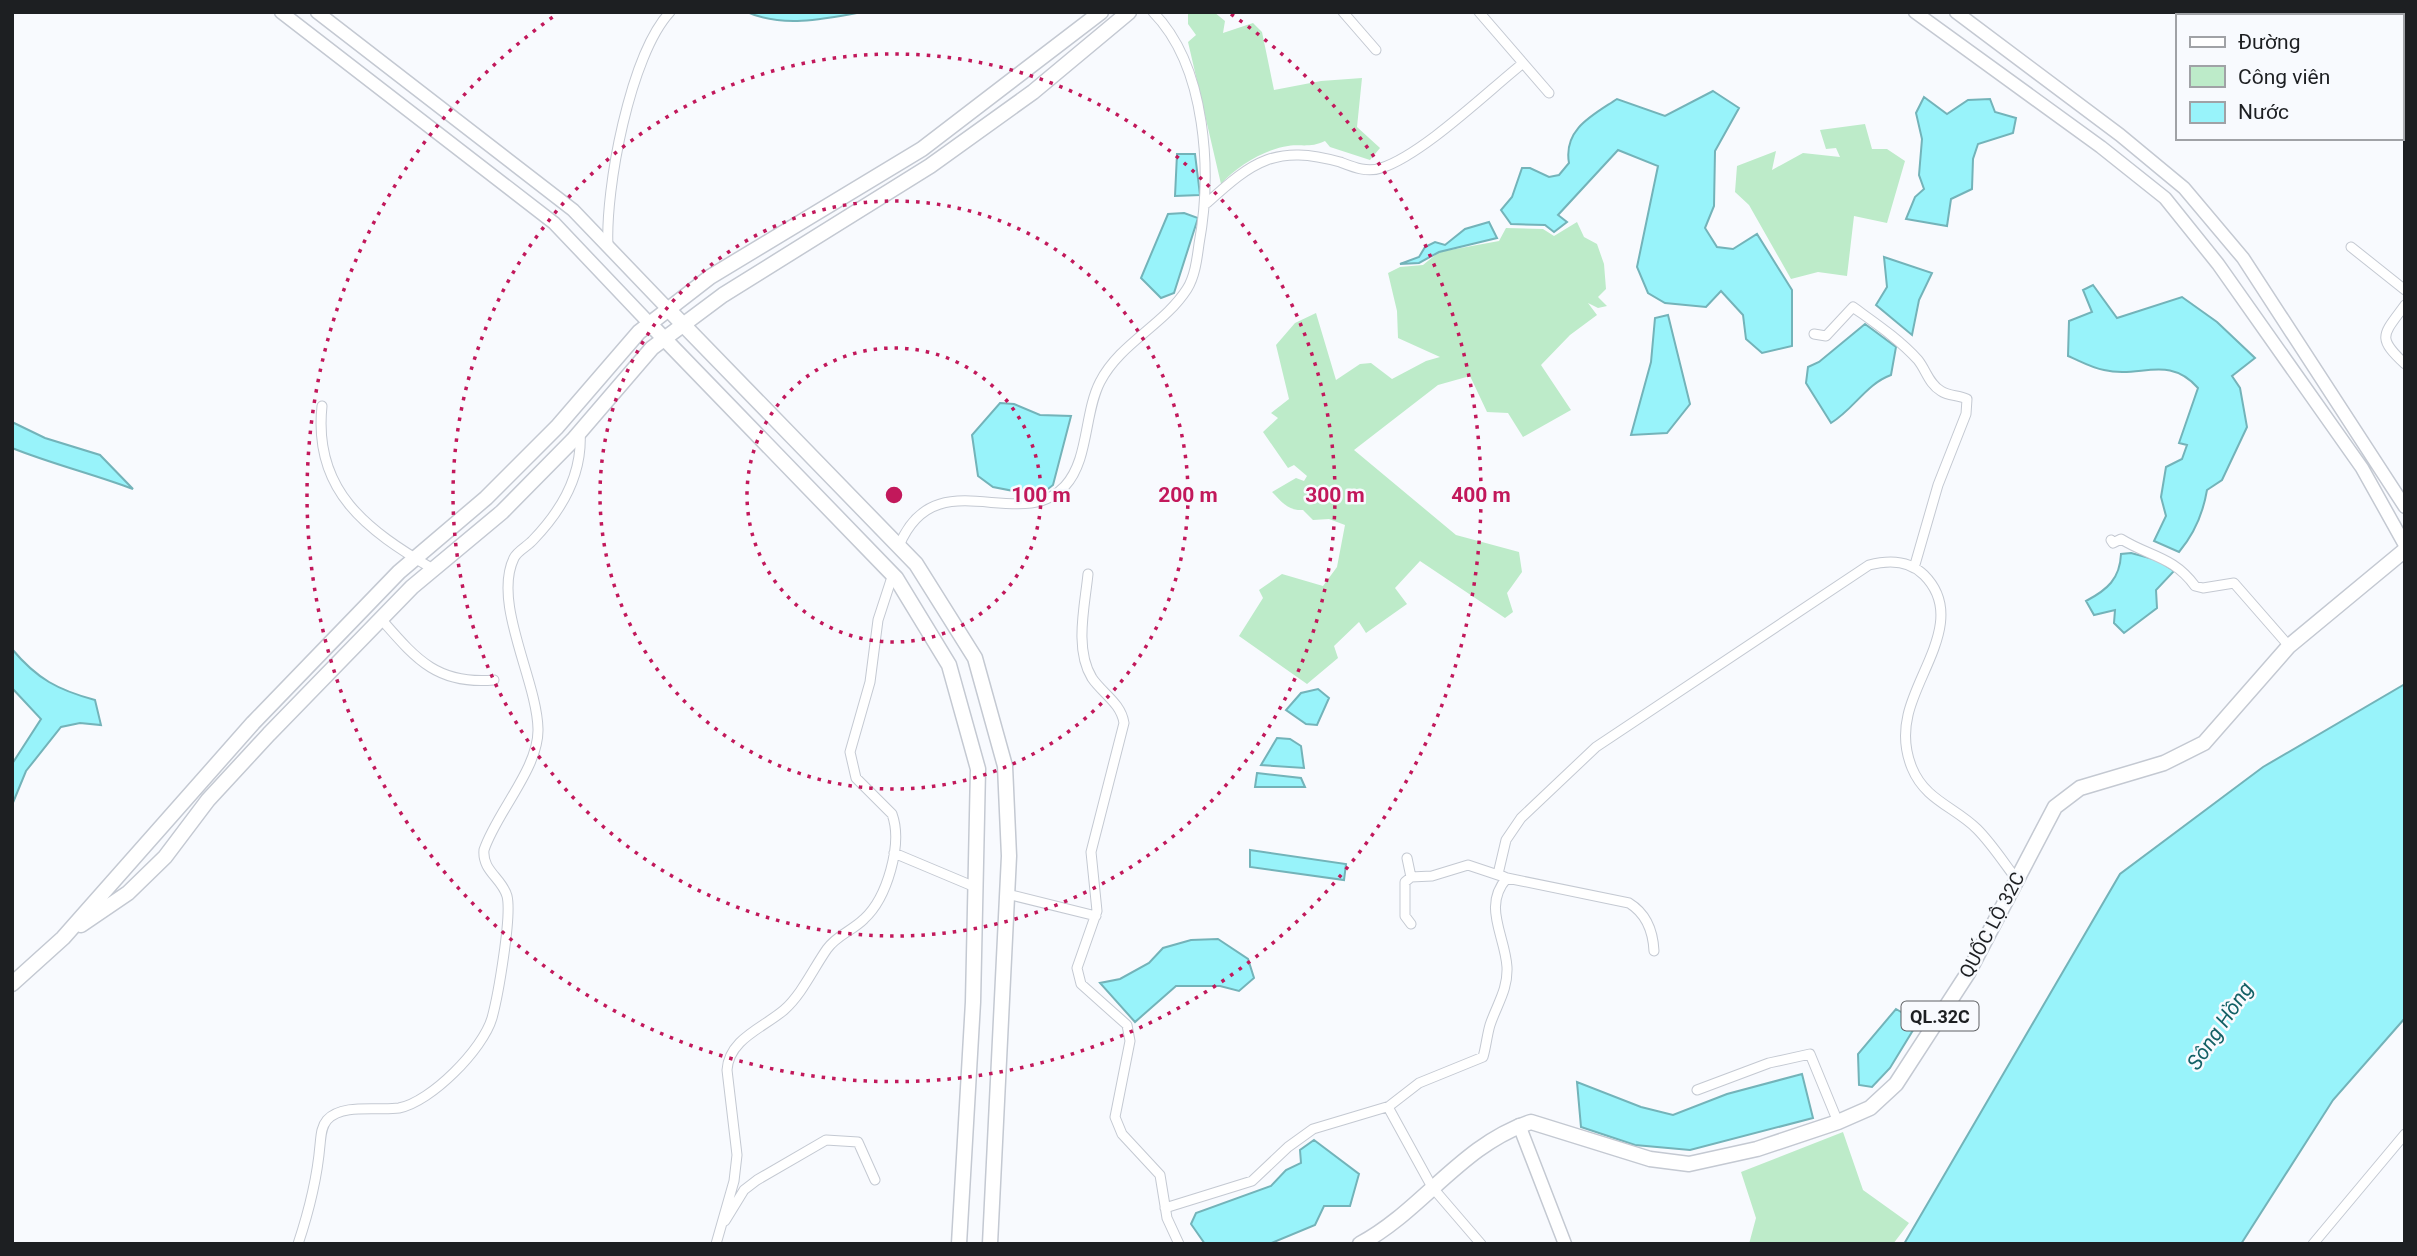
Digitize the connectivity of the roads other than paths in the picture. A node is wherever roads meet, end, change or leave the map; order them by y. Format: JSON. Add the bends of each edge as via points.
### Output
{"nodes":[{"id":1,"x":317,"y":12,"type":"edge"},
{"id":2,"x":670,"y":12,"type":"edge"},
{"id":3,"x":1101,"y":12,"type":"edge"},
{"id":4,"x":1129,"y":12,"type":"edge"},
{"id":5,"x":1153,"y":12,"type":"edge"},
{"id":6,"x":1343,"y":12,"type":"edge"},
{"id":7,"x":1479,"y":12,"type":"edge"},
{"id":8,"x":1915,"y":12,"type":"edge"},
{"id":9,"x":1956,"y":12,"type":"edge"},
{"id":10,"x":287,"y":14,"type":"edge"},
{"id":11,"x":1992,"y":38,"type":"junction"},
{"id":12,"x":1376,"y":50,"type":"dead end"},
{"id":13,"x":1975,"y":55,"type":"junction"},
{"id":14,"x":1522,"y":64,"type":"junction"},
{"id":15,"x":1549,"y":93,"type":"dead end"},
{"id":16,"x":1207,"y":203,"type":"junction"},
{"id":17,"x":608,"y":247,"type":"junction"},
{"id":18,"x":2351,"y":247,"type":"dead end"},
{"id":19,"x":2405,"y":290,"type":"edge"},
{"id":20,"x":2405,"y":305,"type":"edge"},
{"id":21,"x":668,"y":309,"type":"junction"},
{"id":22,"x":650,"y":324,"type":"junction"},
{"id":23,"x":684,"y":325,"type":"junction"},
{"id":24,"x":1814,"y":334,"type":"dead end"},
{"id":25,"x":666,"y":337,"type":"junction"},
{"id":26,"x":2405,"y":364,"type":"edge"},
{"id":27,"x":322,"y":406,"type":"dead end"},
{"id":28,"x":580,"y":431,"type":"junction"},
{"id":29,"x":2405,"y":507,"type":"edge"},
{"id":30,"x":2111,"y":540,"type":"dead end"},
{"id":31,"x":899,"y":546,"type":"junction"},
{"id":32,"x":2405,"y":548,"type":"edge"},
{"id":33,"x":415,"y":559,"type":"junction"},
{"id":34,"x":1914,"y":568,"type":"junction"},
{"id":35,"x":433,"y":569,"type":"junction"},
{"id":36,"x":1088,"y":573,"type":"dead end"},
{"id":37,"x":893,"y":575,"type":"junction"},
{"id":38,"x":381,"y":619,"type":"junction"},
{"id":39,"x":2289,"y":646,"type":"junction"},
{"id":40,"x":494,"y":680,"type":"dead end"},
{"id":41,"x":894,"y":853,"type":"junction"},
{"id":42,"x":1407,"y":858,"type":"dead end"},
{"id":43,"x":1411,"y":877,"type":"junction"},
{"id":44,"x":1507,"y":878,"type":"junction"},
{"id":45,"x":2017,"y":880,"type":"junction"},
{"id":46,"x":975,"y":887,"type":"junction"},
{"id":47,"x":1006,"y":894,"type":"junction"},
{"id":48,"x":1096,"y":916,"type":"junction"},
{"id":49,"x":1411,"y":924,"type":"dead end"},
{"id":50,"x":63,"y":938,"type":"junction"},
{"id":51,"x":1654,"y":951,"type":"dead end"},
{"id":52,"x":12,"y":984,"type":"edge"},
{"id":53,"x":1697,"y":1090,"type":"dead end"},
{"id":54,"x":1390,"y":1106,"type":"junction"},
{"id":55,"x":1838,"y":1122,"type":"junction"},
{"id":56,"x":1519,"y":1125,"type":"junction"},
{"id":57,"x":2405,"y":1135,"type":"edge"},
{"id":58,"x":875,"y":1180,"type":"dead end"},
{"id":59,"x":1432,"y":1187,"type":"junction"},
{"id":60,"x":1165,"y":1208,"type":"junction"},
{"id":61,"x":721,"y":1226,"type":"junction"},
{"id":62,"x":298,"y":1244,"type":"edge"},
{"id":63,"x":716,"y":1244,"type":"edge"},
{"id":64,"x":959,"y":1244,"type":"edge"},
{"id":65,"x":990,"y":1244,"type":"edge"},
{"id":66,"x":1180,"y":1244,"type":"edge"},
{"id":67,"x":1360,"y":1244,"type":"edge"},
{"id":68,"x":1481,"y":1244,"type":"edge"},
{"id":69,"x":1565,"y":1244,"type":"edge"},
{"id":70,"x":2313,"y":1244,"type":"edge"}],
"edges":[{"from":1,"to":17,"type":"main road","via":[[573,211]]},
{"from":2,"to":17,"type":"street","via":[[656,30],[625,117],[613,169]]},
{"from":3,"to":21,"type":"main road","via":[[922,149],[710,278]]},
{"from":4,"to":23,"type":"main road","via":[[1033,92],[930,166],[723,295]]},
{"from":5,"to":16,"type":"street","via":[[1178,48],[1193,91],[1202,128]]},
{"from":6,"to":12,"type":"street"},
{"from":7,"to":14,"type":"street"},
{"from":8,"to":13,"type":"main road"},
{"from":9,"to":11,"type":"main road"},
{"from":10,"to":22,"type":"main road","via":[[554,223]]},
{"from":11,"to":13,"type":"main road"},
{"from":11,"to":29,"type":"main road","via":[[2184,188],[2243,258]]},
{"from":13,"to":32,"type":"main road","via":[[2165,198],[2218,264],[2362,468]]},
{"from":14,"to":15,"type":"street"},
{"from":14,"to":16,"type":"street","via":[[1441,131],[1389,165],[1368,171],[1309,155],[1275,156],[1250,166]]},
{"from":16,"to":31,"type":"street","via":[[1191,281],[1179,299],[1108,369],[1091,407],[1076,467],[1065,486],[1034,503],[945,502],[921,515]]},
{"from":17,"to":21,"type":"main road"},
{"from":18,"to":19,"type":"street"},
{"from":20,"to":26,"type":"street","via":[[2384,339]]},
{"from":21,"to":22,"type":"main road"},
{"from":21,"to":23,"type":"main road"},
{"from":22,"to":25,"type":"main road"},
{"from":22,"to":33,"type":"main road","via":[[495,489]]},
{"from":23,"to":25,"type":"main road"},
{"from":23,"to":31,"type":"main road"},
{"from":24,"to":34,"type":"street","via":[[1826,336],[1853,307],[1896,339],[1919,362],[1932,385],[1967,399],[1966,414],[1938,485]]},
{"from":25,"to":28,"type":"main road"},
{"from":25,"to":37,"type":"main road"},
{"from":27,"to":33,"type":"street","via":[[319,432],[323,457],[346,503]]},
{"from":28,"to":35,"type":"main road","via":[[502,512]]},
{"from":28,"to":62,"type":"street","via":[[574,481],[533,540],[514,557],[509,581],[509,611],[525,660],[538,731],[534,751],[484,850],[485,864],[502,885],[509,906],[492,1016],[473,1052],[427,1097],[400,1108],[338,1112],[327,1120],[321,1130],[313,1197]]},
{"from":30,"to":39,"type":"street","via":[[2121,539],[2142,552],[2163,556],[2195,586],[2234,583]]},
{"from":31,"to":47,"type":"main road","via":[[916,564],[975,658],[1005,766]]},
{"from":32,"to":39,"type":"main road","name":"QUỐC LỘ 32C","number":"QL.32C"},
{"from":33,"to":35,"type":"street"},
{"from":33,"to":50,"type":"main road","via":[[253,723]]},
{"from":34,"to":44,"type":"street","via":[[1895,561],[1869,565],[1597,747],[1521,818],[1502,852],[1498,874]]},
{"from":34,"to":45,"type":"street","via":[[1932,584],[1941,610],[1932,658],[1908,715],[1906,741],[1912,767],[1930,795],[1978,831]]},
{"from":35,"to":38,"type":"main road"},
{"from":36,"to":48,"type":"street","via":[[1085,661],[1093,680],[1119,708],[1124,723],[1091,852]]},
{"from":37,"to":41,"type":"street","via":[[878,620],[870,682],[850,752],[856,778],[892,814]]},
{"from":37,"to":46,"type":"main road","via":[[949,665],[978,769]]},
{"from":38,"to":40,"type":"street","via":[[426,666],[460,679]]},
{"from":38,"to":50,"type":"main road","via":[[208,800],[165,858],[128,892]]},
{"from":39,"to":45,"type":"main road","name":"QUỐC LỘ 32C","number":"QL.32C","via":[[2193,751],[2080,788],[2060,802]]},
{"from":41,"to":46,"type":"street"},
{"from":41,"to":61,"type":"street","via":[[871,912],[832,944],[788,1006],[737,1044],[729,1056],[737,1155]]},
{"from":42,"to":43,"type":"street"},
{"from":43,"to":44,"type":"street","via":[[1432,877],[1468,865]]},
{"from":43,"to":49,"type":"street","via":[[1405,882],[1405,916]]},
{"from":44,"to":51,"type":"street","via":[[1629,903],[1647,921]]},
{"from":44,"to":54,"type":"street","via":[[1496,890],[1495,913],[1507,965],[1506,988],[1489,1027],[1483,1057],[1419,1083]]},
{"from":45,"to":55,"type":"main road","name":"QUỐC LỘ 32C","number":"QL.32C","via":[[1988,938],[1896,1084],[1870,1108]]},
{"from":46,"to":64,"type":"main road"},
{"from":47,"to":48,"type":"street"},
{"from":47,"to":65,"type":"main road"},
{"from":48,"to":60,"type":"street","via":[[1077,976],[1127,1025],[1130,1041],[1115,1117],[1122,1134],[1160,1175]]},
{"from":50,"to":52,"type":"main road"},
{"from":53,"to":55,"type":"street","via":[[1769,1063],[1810,1054]]},
{"from":54,"to":59,"type":"street","via":[[1399,1132]]},
{"from":54,"to":60,"type":"street","via":[[1313,1129],[1252,1181]]},
{"from":55,"to":56,"type":"main road","name":"QUỐC LỘ 32C","number":"QL.32C","via":[[1757,1149],[1689,1164],[1650,1159],[1531,1122]]},
{"from":56,"to":59,"type":"main road","via":[[1486,1143]]},
{"from":56,"to":69,"type":"main road"},
{"from":57,"to":70,"type":"street"},
{"from":58,"to":61,"type":"street","via":[[858,1142],[826,1140],[744,1190]]},
{"from":59,"to":67,"type":"main road"},
{"from":59,"to":68,"type":"street"},
{"from":60,"to":66,"type":"street"},
{"from":61,"to":63,"type":"street"}]}
